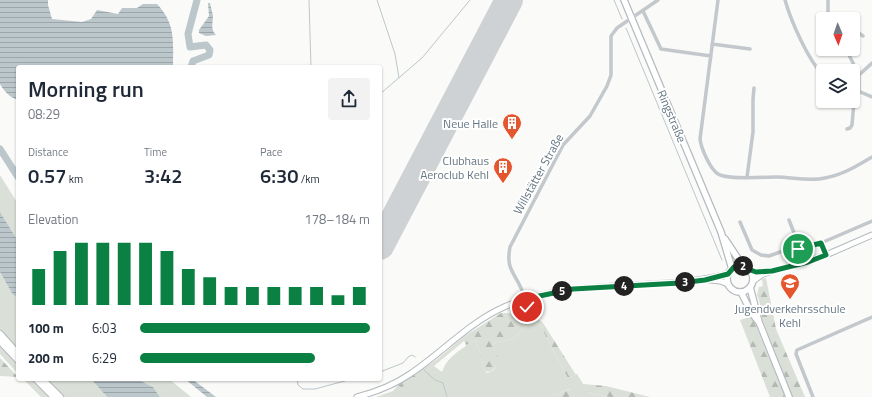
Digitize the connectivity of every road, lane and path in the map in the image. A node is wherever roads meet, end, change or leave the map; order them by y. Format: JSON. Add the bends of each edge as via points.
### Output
{"nodes":[{"id":1,"x":624,"y":0,"type":"edge"},
{"id":2,"x":658,"y":0,"type":"edge"},
{"id":3,"x":718,"y":0,"type":"edge"},
{"id":4,"x":785,"y":0,"type":"edge"},
{"id":5,"x":828,"y":0,"type":"edge"},
{"id":6,"x":643,"y":11,"type":"junction"},
{"id":7,"x":828,"y":12,"type":"edge"},
{"id":8,"x":632,"y":19,"type":"junction"},
{"id":9,"x":860,"y":34,"type":"edge"},
{"id":10,"x":863,"y":36,"type":"dead end"},
{"id":11,"x":712,"y":44,"type":"junction"},
{"id":12,"x":750,"y":49,"type":"dead end"},
{"id":13,"x":711,"y":56,"type":"junction"},
{"id":14,"x":872,"y":63,"type":"edge"},
{"id":15,"x":816,"y":67,"type":"edge"},
{"id":16,"x":860,"y":74,"type":"edge"},
{"id":17,"x":754,"y":88,"type":"dead end"},
{"id":18,"x":860,"y":92,"type":"edge"},
{"id":19,"x":872,"y":97,"type":"edge"},
{"id":20,"x":853,"y":108,"type":"edge"},
{"id":21,"x":847,"y":129,"type":"dead end"},
{"id":22,"x":872,"y":157,"type":"edge"},
{"id":23,"x":747,"y":177,"type":"junction"},
{"id":24,"x":789,"y":220,"type":"dead end"},
{"id":25,"x":872,"y":221,"type":"edge"},
{"id":26,"x":740,"y":222,"type":"dead end"},
{"id":27,"x":721,"y":232,"type":"junction"},
{"id":28,"x":872,"y":235,"type":"edge"},
{"id":29,"x":821,"y":243,"type":"junction"},
{"id":30,"x":805,"y":248,"type":"junction"},
{"id":31,"x":826,"y":255,"type":"junction"},
{"id":32,"x":743,"y":266,"type":"junction"},
{"id":33,"x":750,"y":271,"type":"junction"},
{"id":34,"x":772,"y":271,"type":"junction"},
{"id":35,"x":730,"y":272,"type":"junction"},
{"id":36,"x":705,"y":280,"type":"junction"},
{"id":37,"x":753,"y":281,"type":"junction"},
{"id":38,"x":728,"y":284,"type":"junction"},
{"id":39,"x":750,"y":287,"type":"junction"},
{"id":40,"x":741,"y":292,"type":"junction"},
{"id":41,"x":525,"y":299,"type":"junction"},
{"id":42,"x":527,"y":316,"type":"dead end"},
{"id":43,"x":872,"y":317,"type":"edge"},
{"id":44,"x":759,"y":322,"type":"junction"},
{"id":45,"x":0,"y":334,"type":"edge"},
{"id":46,"x":0,"y":341,"type":"edge"},
{"id":47,"x":16,"y":352,"type":"edge"},
{"id":48,"x":16,"y":358,"type":"edge"},
{"id":49,"x":38,"y":381,"type":"edge"},
{"id":50,"x":44,"y":381,"type":"edge"},
{"id":51,"x":54,"y":397,"type":"edge"},
{"id":52,"x":60,"y":397,"type":"edge"},
{"id":53,"x":357,"y":397,"type":"edge"},
{"id":54,"x":789,"y":397,"type":"edge"},
{"id":55,"x":813,"y":397,"type":"edge"}],
"edges":[{"from":1,"to":8,"type":"main road","name":"Ringstraße"},
{"from":2,"to":6,"type":"street","name":"Willstätter Straße"},
{"from":3,"to":11,"type":"street"},
{"from":4,"to":15,"type":"street"},
{"from":5,"to":7,"type":"street"},
{"from":6,"to":8,"type":"street","name":"Willstätter Straße"},
{"from":6,"to":13,"type":"street","via":[[661,49]]},
{"from":8,"to":27,"type":"main road","name":"Ringstraße"},
{"from":8,"to":41,"type":"street","name":"Willstätter Straße","via":[[617,28],[611,36],[611,75],[607,86],[590,116],[563,146],[510,247],[508,257],[511,272]]},
{"from":9,"to":10,"type":"street"},
{"from":11,"to":12,"type":"street"},
{"from":11,"to":13,"type":"street"},
{"from":13,"to":23,"type":"street","via":[[701,143],[715,172],[724,176]]},
{"from":14,"to":16,"type":"street"},
{"from":17,"to":23,"type":"street","via":[[753,132]]},
{"from":18,"to":19,"type":"street"},
{"from":20,"to":21,"type":"street","via":[[852,125]]},
{"from":22,"to":23,"type":"street","via":[[842,173],[822,179]]},
{"from":24,"to":30,"type":"street","via":[[798,243]]},
{"from":25,"to":29,"type":"street"},
{"from":26,"to":30,"type":"street","via":[[752,250],[761,255],[769,256],[786,250]]},
{"from":27,"to":32,"type":"main road","name":"Ringstraße"},
{"from":27,"to":35,"type":"main road","name":"Ringstraße"},
{"from":28,"to":31,"type":"street"},
{"from":29,"to":30,"type":"street"},
{"from":29,"to":31,"type":"street"},
{"from":31,"to":34,"type":"street"},
{"from":32,"to":33,"type":"main road"},
{"from":32,"to":35,"type":"main road","via":[[737,266]]},
{"from":33,"to":34,"type":"street"},
{"from":33,"to":37,"type":"main road"},
{"from":34,"to":37,"type":"street"},
{"from":35,"to":36,"type":"street"},
{"from":35,"to":38,"type":"main road"},
{"from":36,"to":38,"type":"street"},
{"from":36,"to":41,"type":"street","via":[[573,289]]},
{"from":37,"to":39,"type":"main road"},
{"from":38,"to":40,"type":"main road","via":[[732,289]]},
{"from":39,"to":40,"type":"main road"},
{"from":39,"to":44,"type":"main road"},
{"from":40,"to":44,"type":"main road"},
{"from":41,"to":42,"type":"street","name":"Willstätter Straße"},
{"from":41,"to":53,"type":"street","via":[[503,307],[478,321],[410,375],[390,386]]},
{"from":43,"to":55,"type":"street","via":[[797,350],[796,354]]},
{"from":44,"to":54,"type":"main road"},
{"from":45,"to":47,"type":"highway"},
{"from":46,"to":48,"type":"highway"},
{"from":49,"to":51,"type":"highway"},
{"from":50,"to":52,"type":"highway"}]}
